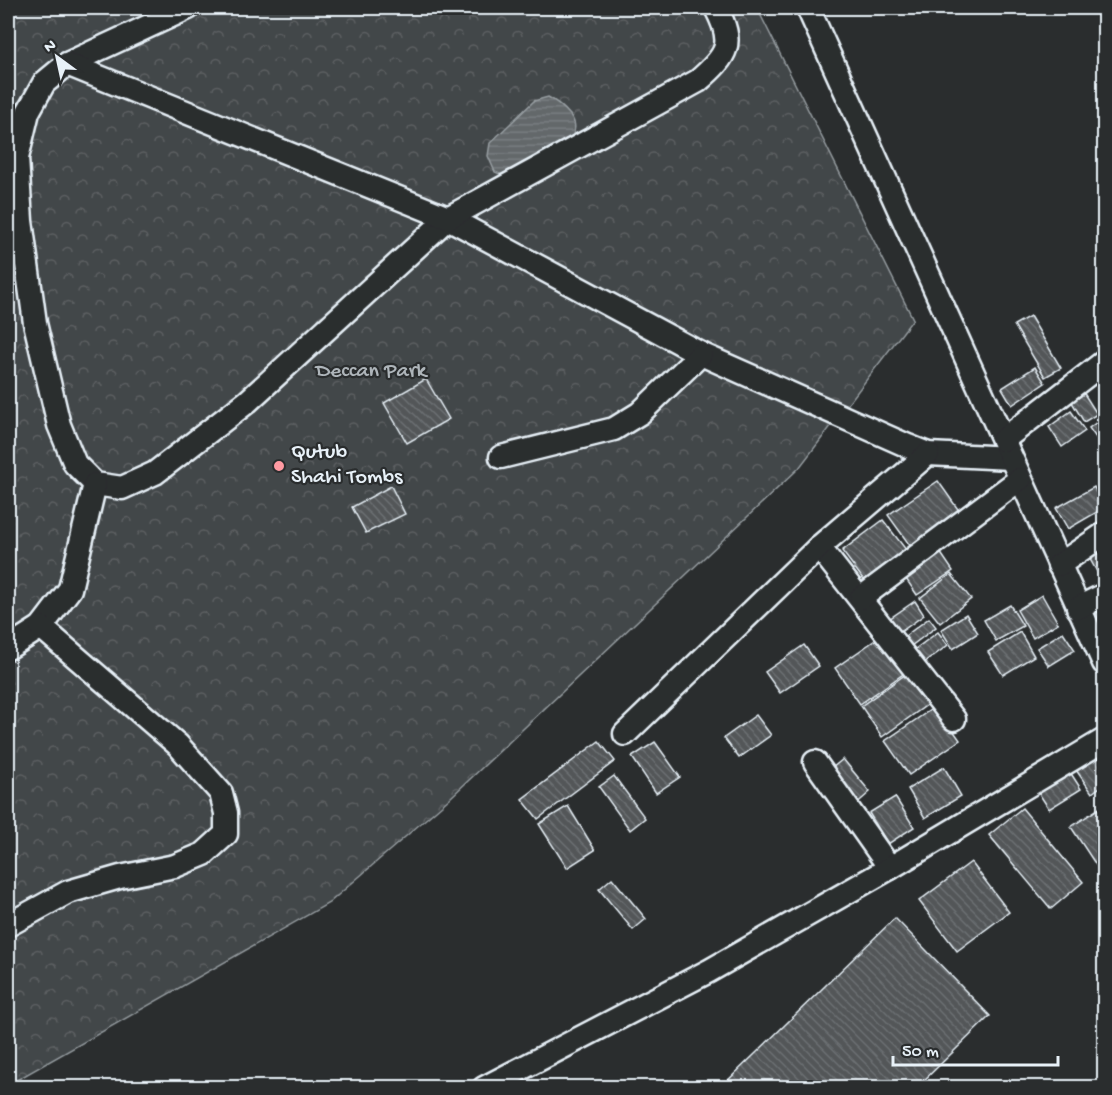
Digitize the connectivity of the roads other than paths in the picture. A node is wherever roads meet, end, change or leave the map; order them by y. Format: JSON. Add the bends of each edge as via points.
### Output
{"nodes":[{"id":1,"x":188,"y":8,"type":"edge"},
{"id":2,"x":716,"y":8,"type":"edge"},
{"id":3,"x":808,"y":8,"type":"edge"},
{"id":4,"x":67,"y":64,"type":"junction"},
{"id":5,"x":448,"y":218,"type":"junction"},
{"id":6,"x":701,"y":354,"type":"junction"},
{"id":7,"x":1104,"y":362,"type":"edge"},
{"id":8,"x":928,"y":454,"type":"junction"},
{"id":9,"x":501,"y":457,"type":"dead end"},
{"id":10,"x":1012,"y":459,"type":"junction"},
{"id":11,"x":95,"y":484,"type":"junction"},
{"id":12,"x":1104,"y":534,"type":"edge"},
{"id":13,"x":819,"y":547,"type":"junction"},
{"id":14,"x":1059,"y":565,"type":"junction"},
{"id":15,"x":1104,"y":595,"type":"edge"},
{"id":16,"x":861,"y":598,"type":"junction"},
{"id":17,"x":1078,"y":608,"type":"junction"},
{"id":18,"x":41,"y":627,"type":"junction"},
{"id":19,"x":8,"y":648,"type":"edge"},
{"id":20,"x":1104,"y":663,"type":"edge"},
{"id":21,"x":954,"y":719,"type":"dead end"},
{"id":22,"x":625,"y":734,"type":"dead end"},
{"id":23,"x":1104,"y":740,"type":"edge"},
{"id":24,"x":816,"y":762,"type":"dead end"},
{"id":25,"x":890,"y":868,"type":"junction"},
{"id":26,"x":8,"y":925,"type":"edge"},
{"id":27,"x":484,"y":1088,"type":"edge"}],
"edges":[{"from":1,"to":4,"type":"street"},
{"from":2,"to":5,"type":"street","via":[[728,31],[725,50],[698,81]]},
{"from":3,"to":10,"type":"street"},
{"from":4,"to":5,"type":"street"},
{"from":4,"to":11,"type":"street","via":[[44,83],[28,112],[17,158],[20,211],[35,323],[59,425],[75,464]]},
{"from":5,"to":6,"type":"street"},
{"from":5,"to":11,"type":"street","via":[[247,402],[155,473],[122,488]]},
{"from":6,"to":8,"type":"street"},
{"from":6,"to":9,"type":"street","via":[[640,413],[614,429]]},
{"from":7,"to":10,"type":"street"},
{"from":8,"to":10,"type":"street"},
{"from":8,"to":13,"type":"street"},
{"from":10,"to":14,"type":"street"},
{"from":10,"to":16,"type":"street"},
{"from":11,"to":18,"type":"street","via":[[70,589]]},
{"from":12,"to":14,"type":"street"},
{"from":13,"to":16,"type":"street"},
{"from":13,"to":22,"type":"street"},
{"from":14,"to":17,"type":"street"},
{"from":15,"to":17,"type":"street"},
{"from":16,"to":21,"type":"street"},
{"from":17,"to":20,"type":"street"},
{"from":18,"to":19,"type":"street"},
{"from":18,"to":26,"type":"street","via":[[178,745],[214,785],[221,793],[226,813],[226,834],[204,854],[68,892]]},
{"from":23,"to":25,"type":"street"},
{"from":24,"to":25,"type":"street"},
{"from":25,"to":27,"type":"street","via":[[709,971]]}]}
